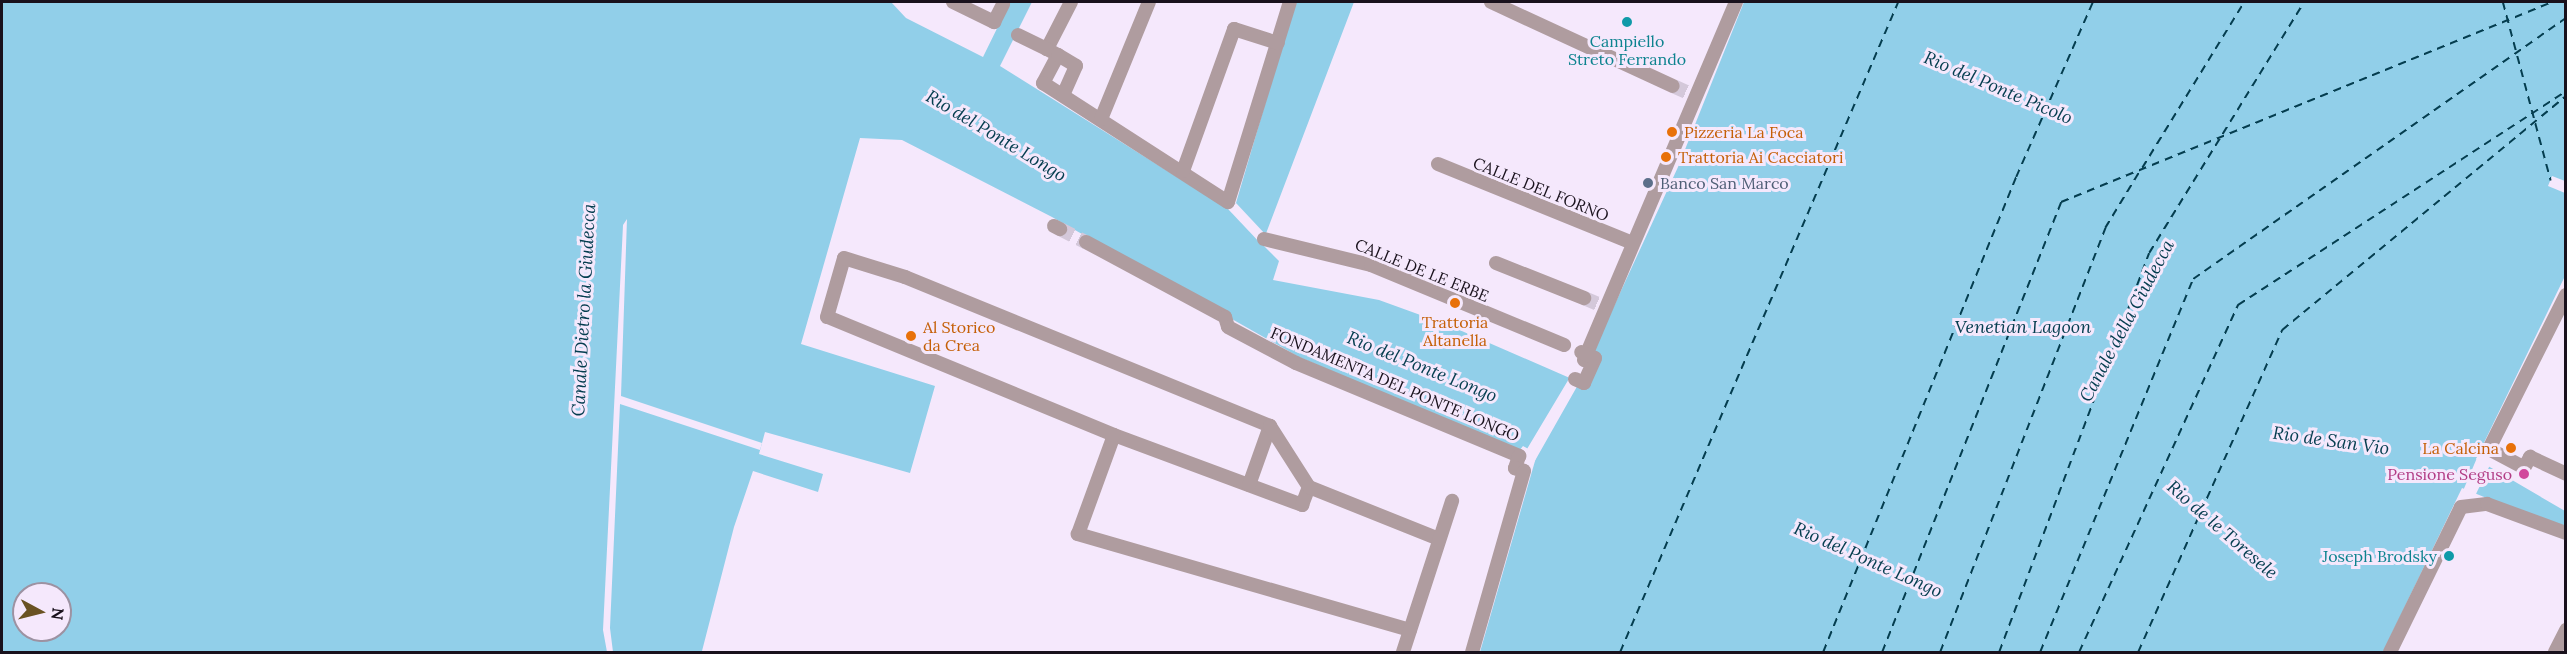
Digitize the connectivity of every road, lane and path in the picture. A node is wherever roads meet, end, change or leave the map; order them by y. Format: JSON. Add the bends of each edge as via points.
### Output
{"nodes":[{"id":1,"x":953,"y":2,"type":"edge"},
{"id":2,"x":1071,"y":2,"type":"edge"},
{"id":3,"x":1149,"y":2,"type":"edge"},
{"id":4,"x":1290,"y":2,"type":"edge"},
{"id":5,"x":1491,"y":2,"type":"edge"},
{"id":6,"x":1736,"y":2,"type":"edge"},
{"id":7,"x":1004,"y":4,"type":"dead end"},
{"id":8,"x":1018,"y":35,"type":"dead end"},
{"id":9,"x":1278,"y":44,"type":"junction"},
{"id":10,"x":1053,"y":52,"type":"junction"},
{"id":11,"x":1673,"y":86,"type":"tunnel mouth"},
{"id":12,"x":1064,"y":95,"type":"junction"},
{"id":13,"x":1101,"y":119,"type":"junction"},
{"id":14,"x":1438,"y":164,"type":"dead end"},
{"id":15,"x":1183,"y":171,"type":"junction"},
{"id":16,"x":1264,"y":239,"type":"dead end"},
{"id":17,"x":1086,"y":242,"type":"tunnel mouth"},
{"id":18,"x":1633,"y":243,"type":"junction"},
{"id":19,"x":1496,"y":263,"type":"dead end"},
{"id":20,"x":2565,"y":295,"type":"edge"},
{"id":21,"x":1584,"y":298,"type":"tunnel mouth"},
{"id":22,"x":1564,"y":345,"type":"dead end"},
{"id":23,"x":1575,"y":379,"type":"dead end"},
{"id":24,"x":1270,"y":426,"type":"junction"},
{"id":25,"x":1114,"y":435,"type":"junction"},
{"id":26,"x":2565,"y":474,"type":"edge"},
{"id":27,"x":1249,"y":485,"type":"junction"},
{"id":28,"x":1309,"y":488,"type":"junction"},
{"id":29,"x":1452,"y":501,"type":"dead end"},
{"id":30,"x":2565,"y":533,"type":"edge"},
{"id":31,"x":1439,"y":539,"type":"junction"},
{"id":32,"x":1410,"y":630,"type":"junction"},
{"id":33,"x":2565,"y":630,"type":"edge"},
{"id":34,"x":1403,"y":652,"type":"edge"},
{"id":35,"x":1473,"y":652,"type":"edge"},
{"id":36,"x":2390,"y":652,"type":"edge"},
{"id":37,"x":2555,"y":652,"type":"edge"}],
"edges":[{"from":1,"to":7,"type":"street","via":[[994,22]]},
{"from":2,"to":10,"type":"street"},
{"from":3,"to":13,"type":"street"},
{"from":4,"to":9,"type":"street"},
{"from":5,"to":11,"type":"street"},
{"from":6,"to":18,"type":"street"},
{"from":8,"to":10,"type":"street"},
{"from":9,"to":15,"type":"street","via":[[1233,29]]},
{"from":9,"to":15,"type":"street","via":[[1228,201]]},
{"from":10,"to":12,"type":"street","via":[[1043,83]]},
{"from":10,"to":12,"type":"street","via":[[1076,66]]},
{"from":12,"to":13,"type":"street"},
{"from":13,"to":15,"type":"street"},
{"from":14,"to":18,"type":"street","name":"CALLE DEL FORNO"},
{"from":16,"to":22,"type":"street","name":"CALLE DE LE ERBE","via":[[1363,262]]},
{"from":17,"to":35,"type":"street","name":"FONDAMENTA DEL PONTE LONGO","via":[[1225,317],[1228,327],[1296,363],[1525,454],[1515,468],[1524,471]]},
{"from":18,"to":23,"type":"street","via":[[1584,355],[1595,358],[1584,383]]},
{"from":19,"to":21,"type":"street"},
{"from":20,"to":26,"type":"street","via":[[2490,449],[2524,468],[2530,457]]},
{"from":24,"to":25,"type":"street","via":[[905,277],[844,258],[827,317]]},
{"from":24,"to":27,"type":"street"},
{"from":24,"to":28,"type":"street"},
{"from":25,"to":27,"type":"street"},
{"from":25,"to":32,"type":"street","via":[[1078,534]]},
{"from":27,"to":28,"type":"street","via":[[1302,505]]},
{"from":28,"to":31,"type":"street"},
{"from":29,"to":31,"type":"street"},
{"from":30,"to":36,"type":"street","via":[[2487,504],[2461,507]]},
{"from":31,"to":32,"type":"street"},
{"from":32,"to":34,"type":"street"},
{"from":33,"to":37,"type":"street"}]}
